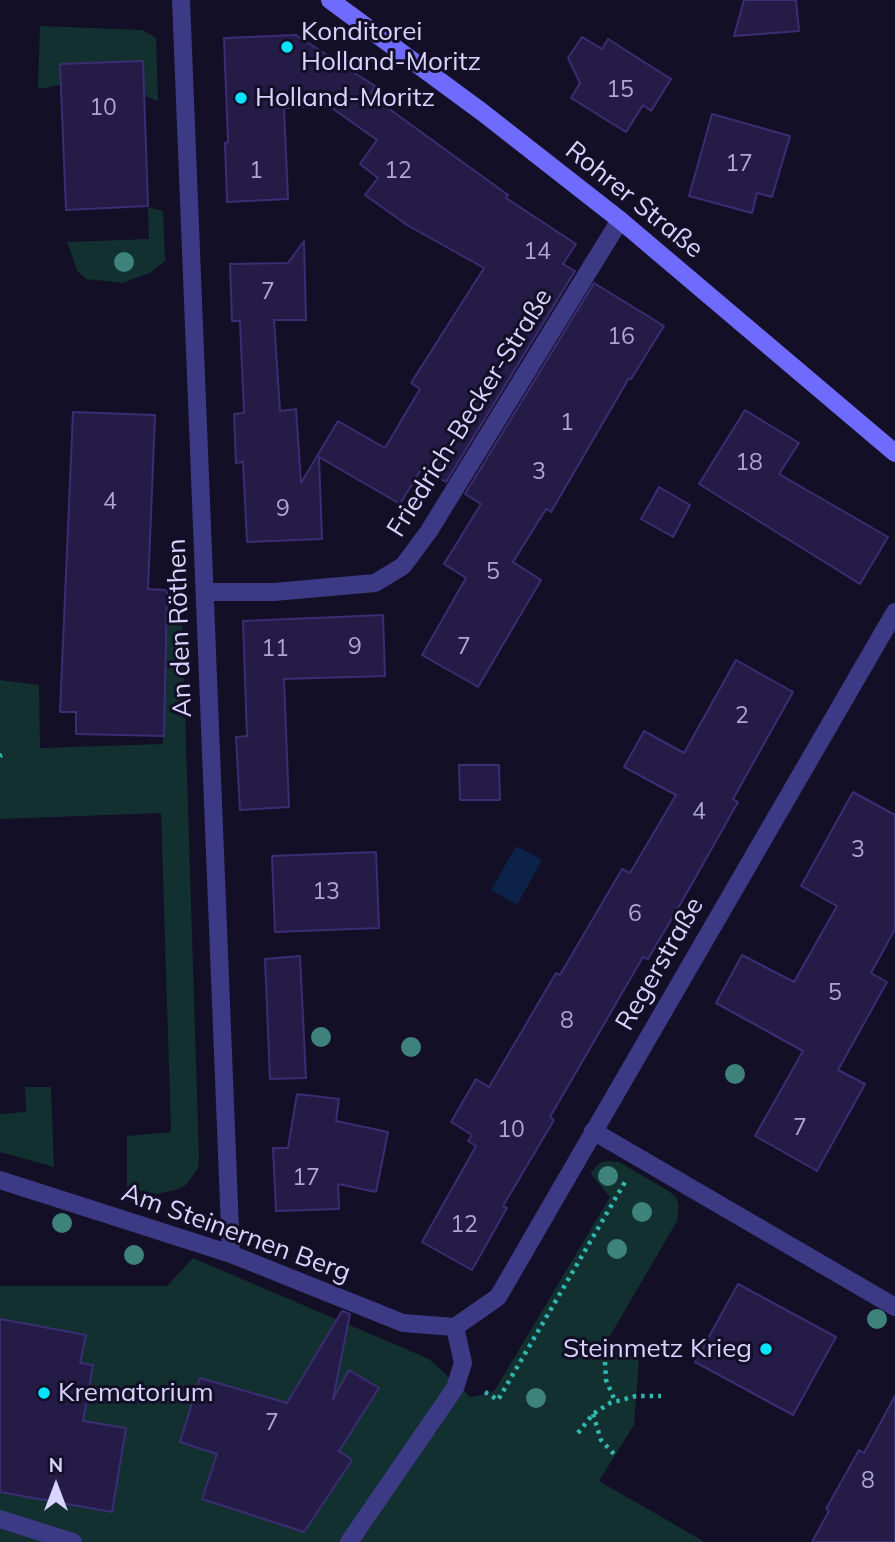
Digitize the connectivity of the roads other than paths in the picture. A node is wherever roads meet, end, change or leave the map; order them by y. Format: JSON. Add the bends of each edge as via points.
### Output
{"nodes":[{"id":1,"x":181,"y":0,"type":"edge"},
{"id":2,"x":330,"y":0,"type":"edge"},
{"id":3,"x":620,"y":220,"type":"junction"},
{"id":4,"x":895,"y":453,"type":"edge"},
{"id":5,"x":205,"y":592,"type":"junction"},
{"id":6,"x":895,"y":612,"type":"edge"},
{"id":7,"x":593,"y":1131,"type":"junction"},
{"id":8,"x":0,"y":1180,"type":"edge"},
{"id":9,"x":231,"y":1254,"type":"junction"},
{"id":10,"x":895,"y":1307,"type":"edge"},
{"id":11,"x":455,"y":1327,"type":"junction"},
{"id":12,"x":0,"y":1519,"type":"edge"},
{"id":13,"x":74,"y":1542,"type":"edge"},
{"id":14,"x":349,"y":1542,"type":"edge"}],
"edges":[{"from":1,"to":5,"type":"street","name":"An den Röthen"},
{"from":2,"to":3,"type":"main road","name":"Rohrer Straße"},
{"from":3,"to":4,"type":"main road","name":"Rohrer Straße"},
{"from":3,"to":5,"type":"street","name":"Friedrich-Becker-Straße","via":[[443,509],[403,566],[375,583],[274,592]]},
{"from":5,"to":9,"type":"street","name":"An den Röthen"},
{"from":6,"to":7,"type":"street","name":"Regerstraße"},
{"from":7,"to":10,"type":"street"},
{"from":7,"to":11,"type":"street","name":"Regerstraße","via":[[498,1297]]},
{"from":8,"to":9,"type":"street","name":"Am Steinernen Berg"},
{"from":9,"to":11,"type":"street","name":"Am Steinernen Berg","via":[[403,1323]]},
{"from":11,"to":14,"type":"street","via":[[463,1363],[454,1388]]},
{"from":12,"to":13,"type":"street"}]}
